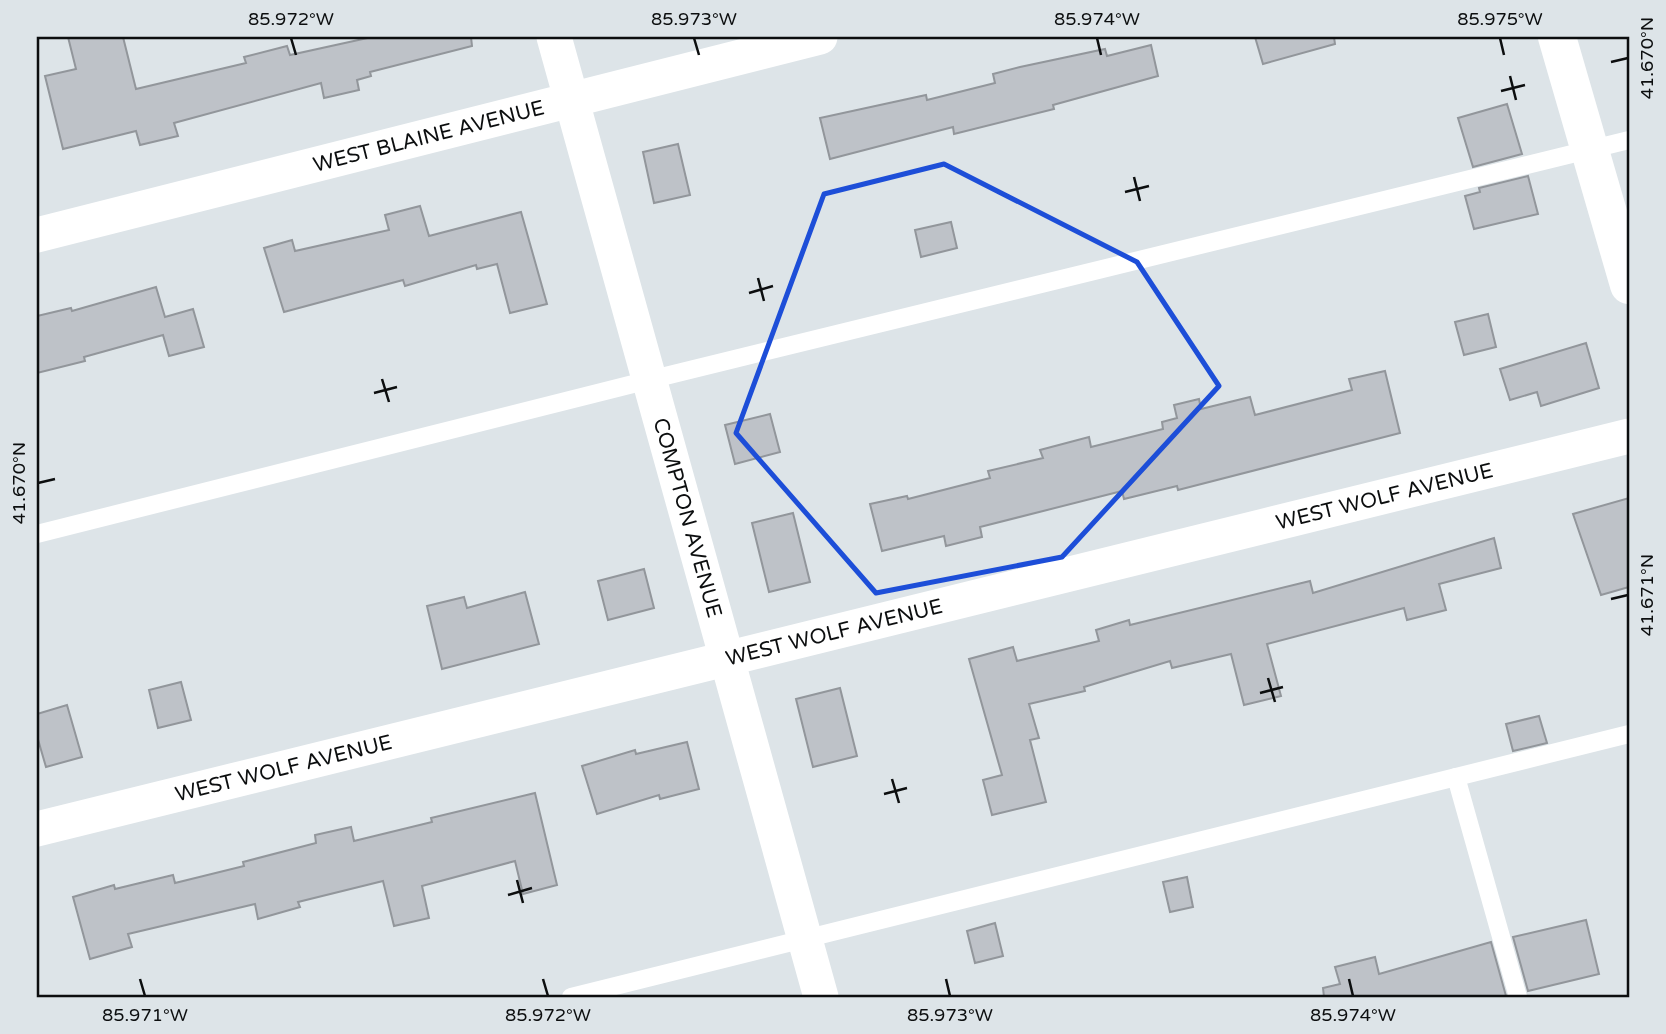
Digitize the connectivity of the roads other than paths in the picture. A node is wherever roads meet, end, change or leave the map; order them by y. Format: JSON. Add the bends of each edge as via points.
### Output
{"nodes":[{"id":1,"x":554,"y":37,"type":"edge"},
{"id":2,"x":820,"y":37,"type":"edge"},
{"id":3,"x":1557,"y":37,"type":"edge"},
{"id":4,"x":572,"y":98,"type":"junction"},
{"id":5,"x":1629,"y":140,"type":"edge"},
{"id":6,"x":1588,"y":149,"type":"junction"},
{"id":7,"x":37,"y":235,"type":"edge"},
{"id":8,"x":1629,"y":285,"type":"edge"},
{"id":9,"x":649,"y":380,"type":"junction"},
{"id":10,"x":1629,"y":436,"type":"edge"},
{"id":11,"x":37,"y":534,"type":"edge"},
{"id":12,"x":726,"y":660,"type":"junction"},
{"id":13,"x":1629,"y":734,"type":"edge"},
{"id":14,"x":1456,"y":777,"type":"junction"},
{"id":15,"x":37,"y":829,"type":"edge"},
{"id":16,"x":805,"y":939,"type":"junction"},
{"id":17,"x":571,"y":997,"type":"edge"},
{"id":18,"x":821,"y":997,"type":"edge"},
{"id":19,"x":1518,"y":997,"type":"edge"}],
"edges":[{"from":1,"to":4,"type":"street","name":"COMPTON AVENUE"},
{"from":2,"to":4,"type":"street","name":"WEST BLAINE AVENUE"},
{"from":3,"to":6,"type":"street"},
{"from":4,"to":7,"type":"street","name":"WEST BLAINE AVENUE"},
{"from":4,"to":9,"type":"street","name":"COMPTON AVENUE"},
{"from":5,"to":6,"type":"lane"},
{"from":6,"to":8,"type":"street"},
{"from":6,"to":9,"type":"lane"},
{"from":9,"to":11,"type":"lane"},
{"from":9,"to":12,"type":"street","name":"COMPTON AVENUE"},
{"from":10,"to":12,"type":"street","name":"WEST WOLF AVENUE"},
{"from":12,"to":15,"type":"street","name":"WEST WOLF AVENUE"},
{"from":12,"to":16,"type":"street","name":"COMPTON AVENUE"},
{"from":13,"to":14,"type":"lane"},
{"from":14,"to":16,"type":"lane"},
{"from":14,"to":19,"type":"lane"},
{"from":16,"to":17,"type":"lane"},
{"from":16,"to":18,"type":"street","name":"COMPTON AVENUE"}]}
